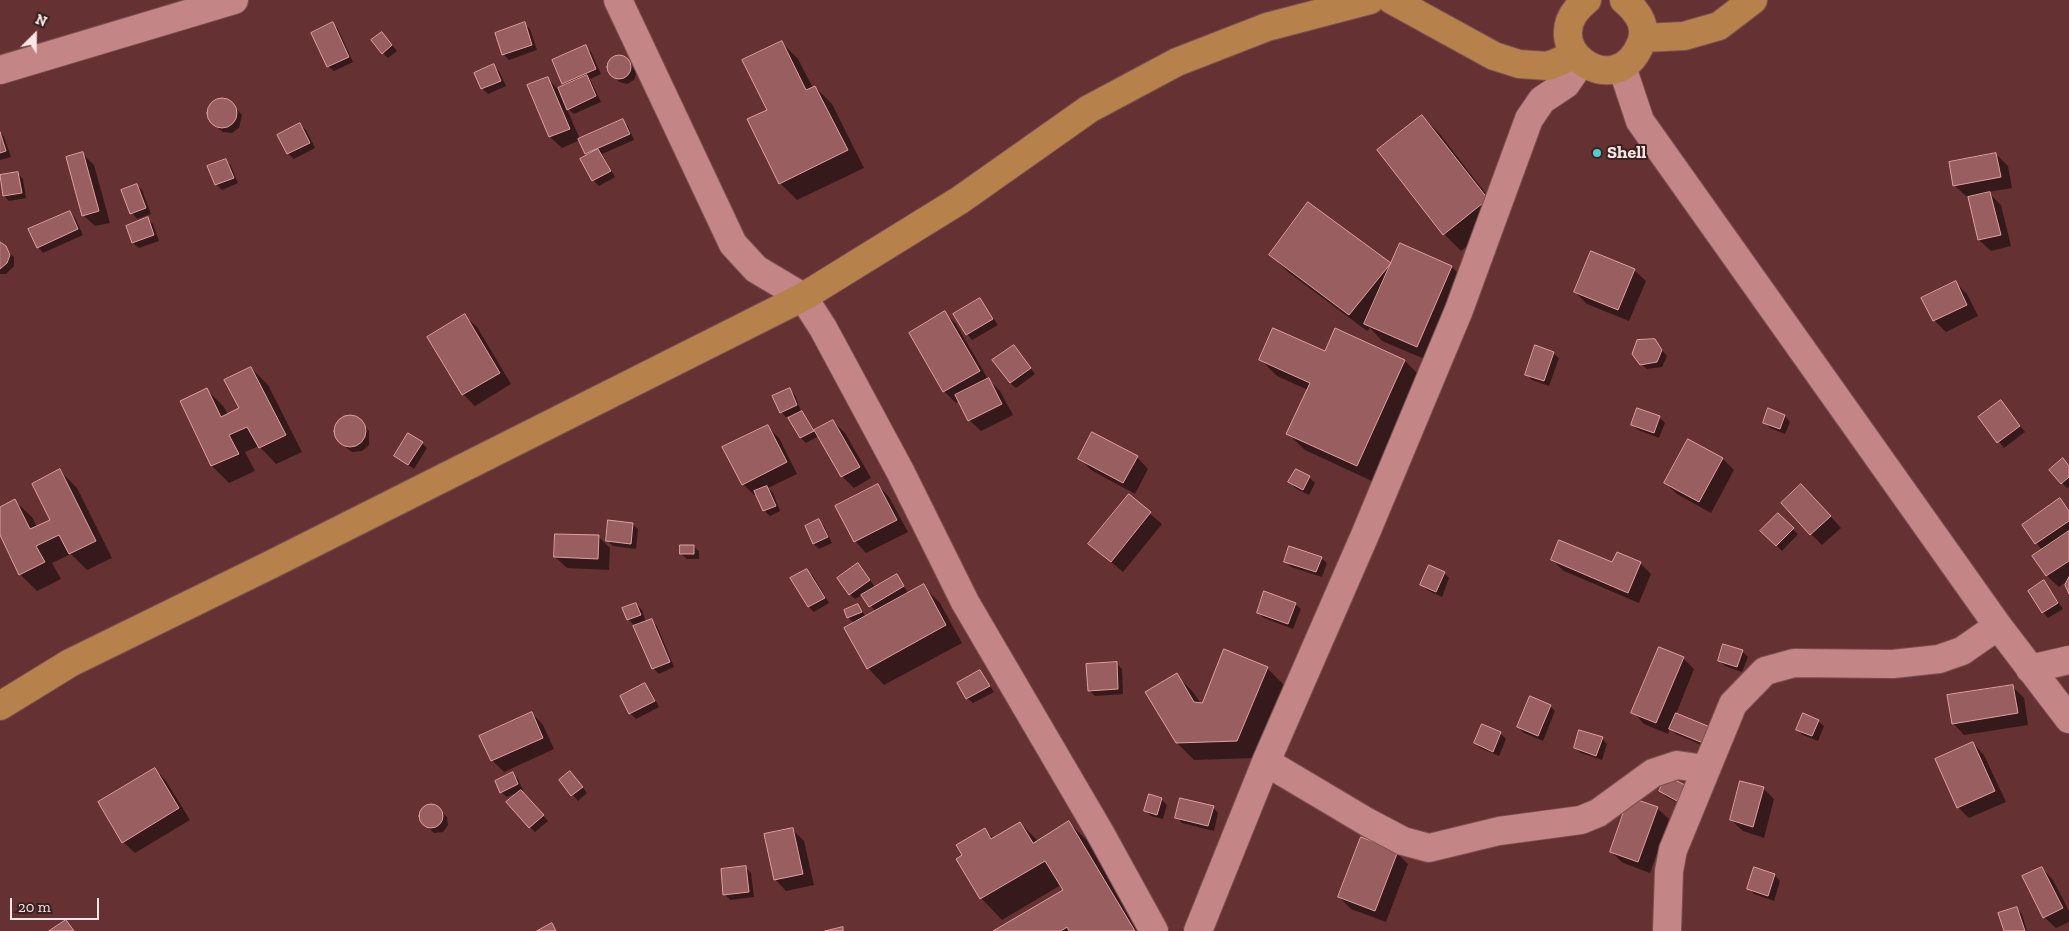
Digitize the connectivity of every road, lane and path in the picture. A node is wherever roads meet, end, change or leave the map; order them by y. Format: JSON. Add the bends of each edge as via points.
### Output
{"nodes":[{"id":1,"x":234,"y":0,"type":"edge"},
{"id":2,"x":618,"y":0,"type":"edge"},
{"id":3,"x":1370,"y":0,"type":"edge"},
{"id":4,"x":1392,"y":0,"type":"edge"},
{"id":5,"x":1587,"y":0,"type":"edge"},
{"id":6,"x":1624,"y":0,"type":"edge"},
{"id":7,"x":1753,"y":0,"type":"edge"},
{"id":8,"x":1643,"y":38,"type":"junction"},
{"id":9,"x":1578,"y":58,"type":"junction"},
{"id":10,"x":1622,"y":67,"type":"junction"},
{"id":11,"x":0,"y":70,"type":"edge"},
{"id":12,"x":802,"y":297,"type":"junction"},
{"id":13,"x":1998,"y":626,"type":"junction"},
{"id":14,"x":2069,"y":660,"type":"edge"},
{"id":15,"x":2030,"y":669,"type":"junction"},
{"id":16,"x":0,"y":706,"type":"edge"},
{"id":17,"x":2069,"y":719,"type":"edge"},
{"id":18,"x":1266,"y":762,"type":"junction"},
{"id":19,"x":1705,"y":769,"type":"junction"},
{"id":20,"x":1154,"y":931,"type":"edge"},
{"id":21,"x":1198,"y":931,"type":"edge"},
{"id":22,"x":1667,"y":931,"type":"edge"}],
"edges":[{"from":1,"to":11,"type":"street"},
{"from":2,"to":12,"type":"street","via":[[733,244],[756,269]]},
{"from":3,"to":12,"type":"main road","via":[[1267,26],[1168,66],[1089,109],[960,200]]},
{"from":4,"to":9,"type":"main road","via":[[1494,56],[1519,64],[1548,66]]},
{"from":5,"to":9,"type":"main road","via":[[1576,8],[1569,23],[1568,40]]},
{"from":6,"to":8,"type":"main road","via":[[1642,23]]},
{"from":7,"to":8,"type":"main road","via":[[1719,26],[1684,36]]},
{"from":8,"to":10,"type":"main road","via":[[1636,55]]},
{"from":9,"to":10,"type":"main road","via":[[1594,68]]},
{"from":9,"to":18,"type":"street","via":[[1566,84],[1542,100],[1529,119],[1459,310]]},
{"from":10,"to":13,"type":"street","via":[[1640,121]]},
{"from":12,"to":16,"type":"main road","via":[[70,663]]},
{"from":12,"to":20,"type":"street","via":[[843,363],[966,602]]},
{"from":13,"to":15,"type":"street"},
{"from":13,"to":19,"type":"street","via":[[1962,651],[1939,659],[1893,664],[1794,663],[1765,672],[1733,704]]},
{"from":14,"to":15,"type":"street"},
{"from":15,"to":17,"type":"street"},
{"from":18,"to":19,"type":"street","via":[[1374,826],[1403,841],[1428,848],[1499,831],[1581,820],[1598,813],[1653,773],[1677,765]]},
{"from":18,"to":21,"type":"street"},
{"from":19,"to":22,"type":"street","via":[[1673,850]]}]}
